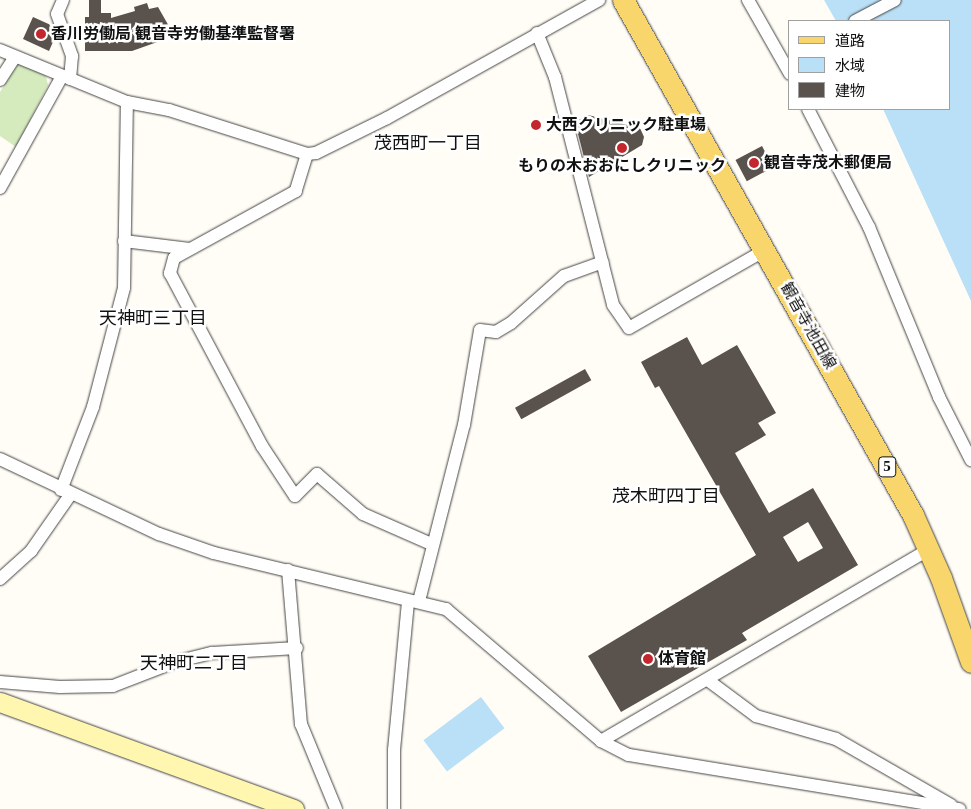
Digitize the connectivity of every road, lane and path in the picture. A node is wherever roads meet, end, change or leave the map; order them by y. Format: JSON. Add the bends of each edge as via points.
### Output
{"nodes":[{"id":1,"x":63,"y":0,"type":"edge"},
{"id":2,"x":599,"y":0,"type":"edge"},
{"id":3,"x":623,"y":0,"type":"edge"},
{"id":4,"x":748,"y":0,"type":"edge"},
{"id":5,"x":895,"y":0,"type":"edge"},
{"id":6,"x":857,"y":20,"type":"edge"},
{"id":7,"x":537,"y":33,"type":"junction"},
{"id":8,"x":0,"y":50,"type":"edge"},
{"id":9,"x":15,"y":57,"type":"junction"},
{"id":10,"x":786,"y":57,"type":"edge"},
{"id":11,"x":66,"y":77,"type":"junction"},
{"id":12,"x":0,"y":80,"type":"edge"},
{"id":13,"x":127,"y":102,"type":"junction"},
{"id":14,"x":809,"y":110,"type":"edge"},
{"id":15,"x":307,"y":154,"type":"junction"},
{"id":16,"x":0,"y":188,"type":"edge"},
{"id":17,"x":124,"y":241,"type":"junction"},
{"id":18,"x":190,"y":249,"type":"junction"},
{"id":19,"x":765,"y":250,"type":"junction"},
{"id":20,"x":603,"y":262,"type":"junction"},
{"id":21,"x":0,"y":459,"type":"edge"},
{"id":22,"x":971,"y":460,"type":"edge"},
{"id":23,"x":66,"y":493,"type":"junction"},
{"id":24,"x":431,"y":544,"type":"junction"},
{"id":25,"x":930,"y":549,"type":"junction"},
{"id":26,"x":288,"y":570,"type":"junction"},
{"id":27,"x":0,"y":580,"type":"edge"},
{"id":28,"x":413,"y":601,"type":"junction"},
{"id":29,"x":296,"y":648,"type":"junction"},
{"id":30,"x":971,"y":662,"type":"edge"},
{"id":31,"x":708,"y":681,"type":"junction"},
{"id":32,"x":0,"y":682,"type":"edge"},
{"id":33,"x":0,"y":702,"type":"edge"},
{"id":34,"x":601,"y":741,"type":"junction"},
{"id":35,"x":294,"y":809,"type":"edge"},
{"id":36,"x":336,"y":809,"type":"edge"},
{"id":37,"x":394,"y":809,"type":"edge"},
{"id":38,"x":959,"y":809,"type":"edge"}],
"edges":[{"from":1,"to":11,"type":"street","via":[[57,14],[72,56]]},
{"from":2,"to":7,"type":"street"},
{"from":3,"to":19,"type":"main road","name":"観音寺池田線","number":"5"},
{"from":4,"to":10,"type":"street"},
{"from":5,"to":6,"type":"street"},
{"from":7,"to":15,"type":"street","via":[[387,118],[316,153]]},
{"from":7,"to":20,"type":"street","via":[[555,77]]},
{"from":8,"to":9,"type":"street"},
{"from":9,"to":11,"type":"street"},
{"from":9,"to":12,"type":"street"},
{"from":11,"to":13,"type":"street"},
{"from":11,"to":16,"type":"street"},
{"from":13,"to":15,"type":"street","via":[[169,110]]},
{"from":13,"to":17,"type":"street"},
{"from":14,"to":22,"type":"street","via":[[869,227],[939,397]]},
{"from":15,"to":18,"type":"street","via":[[296,191]]},
{"from":17,"to":18,"type":"street"},
{"from":17,"to":23,"type":"street","via":[[124,288],[93,407]]},
{"from":18,"to":24,"type":"street","via":[[174,258],[170,273],[262,446],[295,496],[303,492],[317,474],[364,514]]},
{"from":19,"to":20,"type":"street","via":[[629,328],[613,305]]},
{"from":19,"to":25,"type":"main road","name":"観音寺池田線","number":"5"},
{"from":20,"to":24,"type":"street","via":[[564,276],[496,332],[480,330],[464,425]]},
{"from":21,"to":23,"type":"street"},
{"from":23,"to":26,"type":"street","via":[[159,534],[214,553]]},
{"from":23,"to":27,"type":"street","via":[[31,551]]},
{"from":24,"to":28,"type":"street"},
{"from":25,"to":30,"type":"main road","name":"観音寺池田線","number":"5"},
{"from":25,"to":31,"type":"street"},
{"from":26,"to":28,"type":"street"},
{"from":26,"to":29,"type":"street"},
{"from":28,"to":34,"type":"street","via":[[446,609]]},
{"from":28,"to":37,"type":"street","via":[[394,750]]},
{"from":29,"to":32,"type":"street","via":[[212,653],[175,662],[113,686],[60,687]]},
{"from":29,"to":36,"type":"street","via":[[301,724]]},
{"from":31,"to":34,"type":"street"},
{"from":31,"to":38,"type":"street","via":[[756,716],[836,738]]},
{"from":33,"to":35,"type":"street"},
{"from":34,"to":38,"type":"street","via":[[646,760]]}]}
